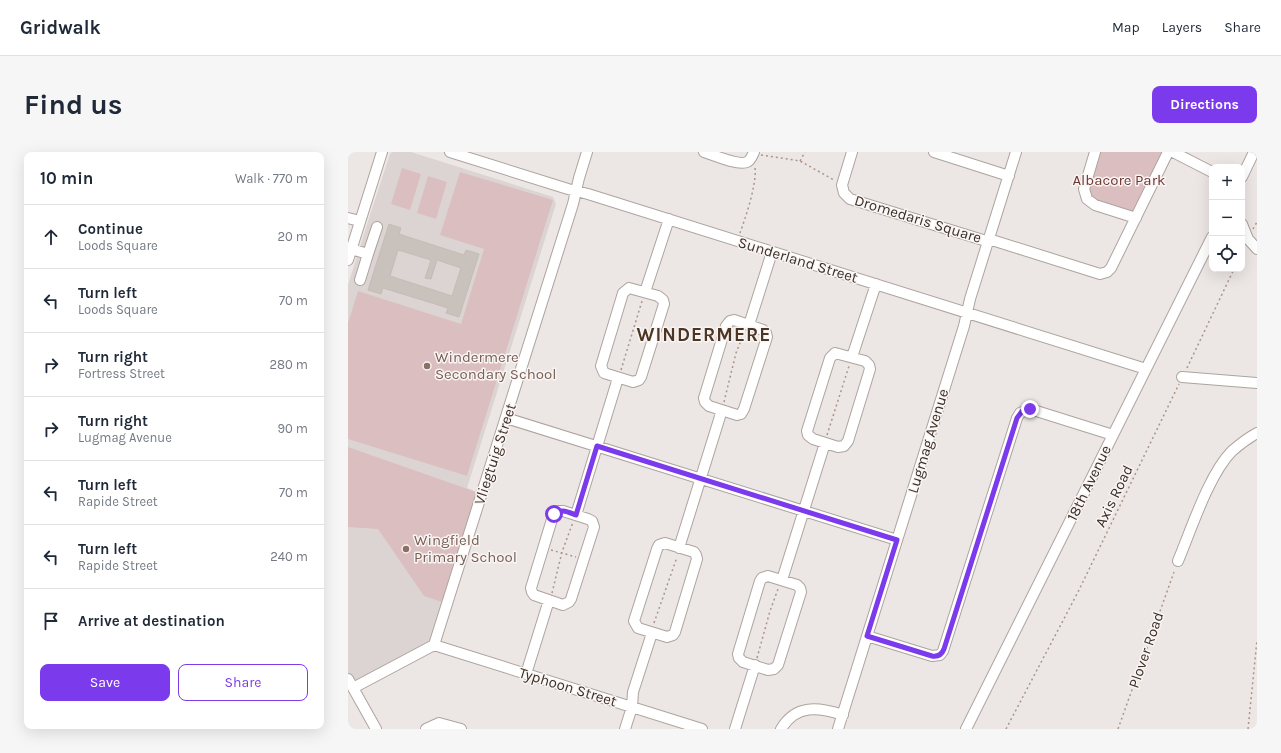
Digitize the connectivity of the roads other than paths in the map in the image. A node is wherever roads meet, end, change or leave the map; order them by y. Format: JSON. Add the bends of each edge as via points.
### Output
{"nodes":[{"id":1,"x":382,"y":152,"type":"edge"},
{"id":2,"x":450,"y":152,"type":"edge"},
{"id":3,"x":587,"y":152,"type":"edge"},
{"id":4,"x":704,"y":152,"type":"edge"},
{"id":5,"x":852,"y":152,"type":"edge"},
{"id":6,"x":934,"y":152,"type":"edge"},
{"id":7,"x":1016,"y":152,"type":"edge"},
{"id":8,"x":1095,"y":152,"type":"edge"},
{"id":9,"x":1168,"y":152,"type":"edge"},
{"id":10,"x":1172,"y":152,"type":"edge"},
{"id":11,"x":1254,"y":152,"type":"edge"},
{"id":12,"x":754,"y":153,"type":"edge"},
{"id":13,"x":1209,"y":170,"type":"edge"},
{"id":14,"x":1245,"y":171,"type":"edge"},
{"id":15,"x":1009,"y":176,"type":"junction"},
{"id":16,"x":576,"y":191,"type":"junction"},
{"id":17,"x":348,"y":218,"type":"edge"},
{"id":18,"x":1136,"y":218,"type":"junction"},
{"id":19,"x":669,"y":219,"type":"junction"},
{"id":20,"x":360,"y":221,"type":"junction"},
{"id":21,"x":377,"y":227,"type":"dead end"},
{"id":22,"x":1245,"y":232,"type":"edge"},
{"id":23,"x":989,"y":240,"type":"junction"},
{"id":24,"x":1209,"y":243,"type":"edge"},
{"id":25,"x":352,"y":249,"type":"junction"},
{"id":26,"x":1257,"y":249,"type":"edge"},
{"id":27,"x":772,"y":252,"type":"junction"},
{"id":28,"x":368,"y":254,"type":"junction"},
{"id":29,"x":348,"y":260,"type":"edge"},
{"id":30,"x":360,"y":280,"type":"dead end"},
{"id":31,"x":876,"y":284,"type":"junction"},
{"id":32,"x":645,"y":292,"type":"junction"},
{"id":33,"x":967,"y":313,"type":"junction"},
{"id":34,"x":749,"y":325,"type":"junction"},
{"id":35,"x":852,"y":357,"type":"junction"},
{"id":36,"x":1146,"y":369,"type":"junction"},
{"id":37,"x":1182,"y":377,"type":"road end"},
{"id":38,"x":618,"y":378,"type":"junction"},
{"id":39,"x":1257,"y":383,"type":"edge"},
{"id":40,"x":722,"y":410,"type":"junction"},
{"id":41,"x":506,"y":418,"type":"junction"},
{"id":42,"x":1257,"y":433,"type":"edge"},
{"id":43,"x":1113,"y":435,"type":"junction"},
{"id":44,"x":825,"y":442,"type":"junction"},
{"id":45,"x":597,"y":446,"type":"junction"},
{"id":46,"x":701,"y":479,"type":"junction"},
{"id":47,"x":804,"y":511,"type":"junction"},
{"id":48,"x":576,"y":515,"type":"junction"},
{"id":49,"x":897,"y":540,"type":"junction"},
{"id":50,"x":679,"y":548,"type":"junction"},
{"id":51,"x":1178,"y":561,"type":"dead end"},
{"id":52,"x":782,"y":580,"type":"junction"},
{"id":53,"x":549,"y":600,"type":"junction"},
{"id":54,"x":652,"y":633,"type":"junction"},
{"id":55,"x":867,"y":636,"type":"junction"},
{"id":56,"x":434,"y":645,"type":"junction"},
{"id":57,"x":755,"y":665,"type":"junction"},
{"id":58,"x":526,"y":674,"type":"junction"},
{"id":59,"x":348,"y":679,"type":"edge"},
{"id":60,"x":353,"y":688,"type":"junction"},
{"id":61,"x":632,"y":707,"type":"junction"},
{"id":62,"x":843,"y":715,"type":"junction"},
{"id":63,"x":376,"y":729,"type":"edge"},
{"id":64,"x":426,"y":729,"type":"edge"},
{"id":65,"x":461,"y":729,"type":"edge"},
{"id":66,"x":625,"y":729,"type":"edge"},
{"id":67,"x":702,"y":729,"type":"edge"},
{"id":68,"x":735,"y":729,"type":"edge"},
{"id":69,"x":781,"y":729,"type":"edge"},
{"id":70,"x":838,"y":729,"type":"edge"},
{"id":71,"x":966,"y":729,"type":"edge"}],
"edges":[{"from":1,"to":20,"type":"street"},
{"from":2,"to":16,"type":"street","name":"Sunderland Street"},
{"from":3,"to":16,"type":"street","name":"Vliegtuig Street"},
{"from":4,"to":12,"type":"street","via":[[741,163],[747,162]]},
{"from":5,"to":23,"type":"street","name":"Dromedaris Square","via":[[842,186],[850,199]]},
{"from":6,"to":15,"type":"street"},
{"from":7,"to":15,"type":"street","name":"Lugmag Avenue"},
{"from":8,"to":18,"type":"street","via":[[1084,189],[1087,199],[1095,205]]},
{"from":9,"to":18,"type":"street"},
{"from":10,"to":13,"type":"street"},
{"from":11,"to":14,"type":"street"},
{"from":15,"to":23,"type":"street","name":"Lugmag Avenue"},
{"from":16,"to":19,"type":"street","name":"Sunderland Street"},
{"from":16,"to":41,"type":"street","name":"Vliegtuig Street"},
{"from":17,"to":20,"type":"street"},
{"from":18,"to":23,"type":"street","name":"Dromedaris Square","via":[[1111,268],[1102,274]]},
{"from":19,"to":27,"type":"street","name":"Sunderland Street"},
{"from":19,"to":32,"type":"street"},
{"from":20,"to":25,"type":"street"},
{"from":21,"to":28,"type":"street"},
{"from":22,"to":26,"type":"street"},
{"from":23,"to":33,"type":"street","name":"Lugmag Avenue"},
{"from":24,"to":36,"type":"street","name":"18th Avenue"},
{"from":25,"to":28,"type":"street"},
{"from":25,"to":29,"type":"street"},
{"from":27,"to":31,"type":"street","name":"Sunderland Street"},
{"from":27,"to":34,"type":"street"},
{"from":28,"to":30,"type":"street"},
{"from":31,"to":33,"type":"street","name":"Sunderland Street"},
{"from":31,"to":35,"type":"street"},
{"from":32,"to":38,"type":"street","via":[[631,288],[624,292],[601,364],[604,373]]},
{"from":32,"to":38,"type":"street","via":[[660,297],[663,306],[640,379],[633,382]]},
{"from":33,"to":36,"type":"street","name":"Sunderland Street"},
{"from":33,"to":49,"type":"street","name":"Lugmag Avenue"},
{"from":34,"to":40,"type":"street","via":[[763,330],[767,336],[744,409],[741,414]]},
{"from":34,"to":40,"type":"street","via":[[734,320],[727,324],[706,389],[706,404]]},
{"from":35,"to":44,"type":"street","via":[[837,353],[830,358],[807,431],[811,438]]},
{"from":35,"to":44,"type":"street","via":[[866,362],[870,369],[848,442],[840,447]]},
{"from":36,"to":43,"type":"street","name":"18th Avenue"},
{"from":37,"to":39,"type":"street"},
{"from":38,"to":45,"type":"street"},
{"from":40,"to":46,"type":"street"},
{"from":41,"to":45,"type":"street"},
{"from":41,"to":56,"type":"street","name":"Vliegtuig Street"},
{"from":42,"to":51,"type":"street","via":[[1243,442],[1224,461],[1206,493]]},
{"from":43,"to":55,"type":"street","via":[[1030,409],[1020,412],[943,651],[940,655],[932,656]]},
{"from":43,"to":71,"type":"street","name":"18th Avenue"},
{"from":44,"to":47,"type":"street"},
{"from":45,"to":46,"type":"street"},
{"from":45,"to":48,"type":"street"},
{"from":46,"to":47,"type":"street"},
{"from":46,"to":50,"type":"street"},
{"from":47,"to":49,"type":"street"},
{"from":47,"to":52,"type":"street"},
{"from":48,"to":53,"type":"street","via":[[590,520],[594,525],[584,560],[570,601],[563,605]]},
{"from":48,"to":53,"type":"street","via":[[563,511],[555,512],[543,548],[531,590],[534,595]]},
{"from":49,"to":55,"type":"street","name":"Lugmag Avenue"},
{"from":50,"to":54,"type":"street","via":[[664,543],[657,549],[634,621],[638,628]]},
{"from":50,"to":54,"type":"street","via":[[694,552],[697,559],[677,625],[674,634],[669,637]]},
{"from":52,"to":57,"type":"street","via":[[768,576],[760,581],[738,654],[741,661]]},
{"from":52,"to":57,"type":"street","via":[[797,585],[801,592],[776,668],[770,670]]},
{"from":53,"to":58,"type":"street"},
{"from":54,"to":61,"type":"street","via":[[633,692]]},
{"from":55,"to":62,"type":"street","name":"Lugmag Avenue"},
{"from":56,"to":58,"type":"street","name":"Typhoon Street"},
{"from":56,"to":60,"type":"street"},
{"from":57,"to":68,"type":"street"},
{"from":58,"to":61,"type":"street","name":"Typhoon Street"},
{"from":59,"to":60,"type":"street"},
{"from":60,"to":63,"type":"street"},
{"from":61,"to":66,"type":"street"},
{"from":61,"to":67,"type":"street","name":"Typhoon Street"},
{"from":62,"to":69,"type":"street","via":[[821,709],[808,710],[789,718]]},
{"from":62,"to":70,"type":"street","name":"Lugmag Avenue"},
{"from":64,"to":65,"type":"street","via":[[439,723]]}]}
